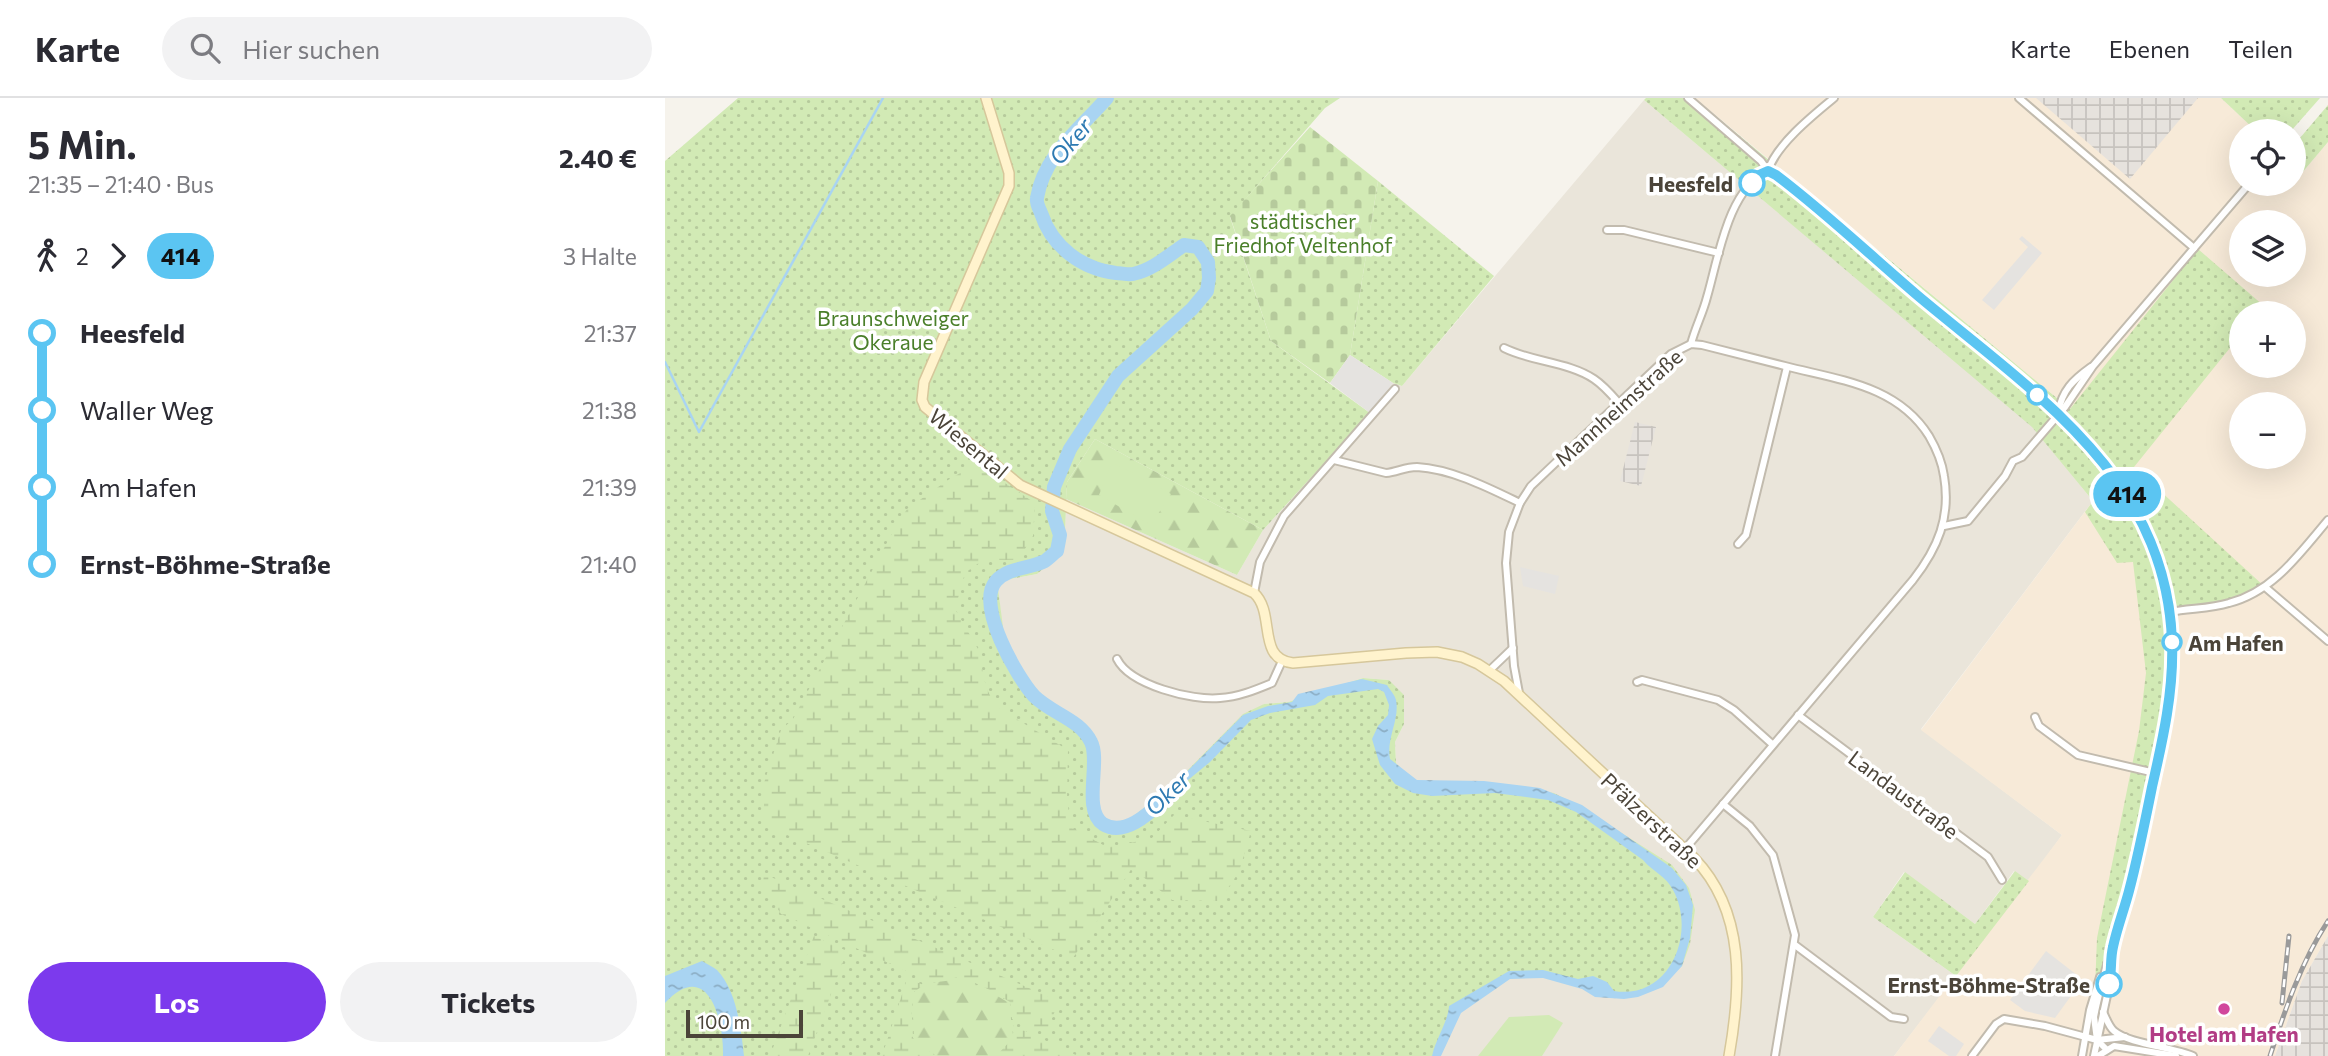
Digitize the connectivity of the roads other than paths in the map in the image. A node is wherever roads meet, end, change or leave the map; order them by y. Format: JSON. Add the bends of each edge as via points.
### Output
{"nodes":[{"id":1,"x":986,"y":98,"type":"edge"},
{"id":2,"x":1688,"y":98,"type":"edge"},
{"id":3,"x":1834,"y":98,"type":"edge"},
{"id":4,"x":2019,"y":98,"type":"edge"},
{"id":5,"x":1768,"y":171,"type":"junction"},
{"id":6,"x":2239,"y":196,"type":"edge"},
{"id":7,"x":1607,"y":230,"type":"dead end"},
{"id":8,"x":2194,"y":248,"type":"junction"},
{"id":9,"x":1719,"y":253,"type":"junction"},
{"id":10,"x":1691,"y":344,"type":"junction"},
{"id":11,"x":1504,"y":348,"type":"dead end"},
{"id":12,"x":1787,"y":367,"type":"junction"},
{"id":13,"x":1395,"y":389,"type":"dead end"},
{"id":14,"x":1618,"y":402,"type":"junction"},
{"id":15,"x":2058,"y":413,"type":"junction"},
{"id":16,"x":1333,"y":460,"type":"junction"},
{"id":17,"x":1520,"y":503,"type":"junction"},
{"id":18,"x":2328,"y":520,"type":"edge"},
{"id":19,"x":1944,"y":526,"type":"junction"},
{"id":20,"x":1738,"y":544,"type":"dead end"},
{"id":21,"x":2265,"y":587,"type":"junction"},
{"id":22,"x":1254,"y":593,"type":"junction"},
{"id":23,"x":2170,"y":612,"type":"junction"},
{"id":24,"x":2328,"y":641,"type":"edge"},
{"id":25,"x":1513,"y":648,"type":"junction"},
{"id":26,"x":1117,"y":659,"type":"dead end"},
{"id":27,"x":1282,"y":661,"type":"junction"},
{"id":28,"x":1490,"y":670,"type":"junction"},
{"id":29,"x":1637,"y":682,"type":"dead end"},
{"id":30,"x":1519,"y":694,"type":"junction"},
{"id":31,"x":1798,"y":715,"type":"junction"},
{"id":32,"x":2035,"y":717,"type":"dead end"},
{"id":33,"x":1772,"y":744,"type":"junction"},
{"id":34,"x":2155,"y":773,"type":"junction"},
{"id":35,"x":1723,"y":804,"type":"junction"},
{"id":36,"x":1685,"y":849,"type":"junction"},
{"id":37,"x":2002,"y":880,"type":"dead end"},
{"id":38,"x":1795,"y":945,"type":"junction"},
{"id":39,"x":2112,"y":949,"type":"junction"},
{"id":40,"x":2103,"y":1012,"type":"junction"},
{"id":41,"x":1903,"y":1019,"type":"dead end"},
{"id":42,"x":2085,"y":1036,"type":"junction"},
{"id":43,"x":2125,"y":1037,"type":"junction"},
{"id":44,"x":2097,"y":1040,"type":"junction"},
{"id":45,"x":2107,"y":1050,"type":"junction"},
{"id":46,"x":1729,"y":1056,"type":"edge"},
{"id":47,"x":1775,"y":1056,"type":"edge"},
{"id":48,"x":1972,"y":1056,"type":"edge"},
{"id":49,"x":2082,"y":1056,"type":"edge"},
{"id":50,"x":2096,"y":1056,"type":"edge"},
{"id":51,"x":2176,"y":1056,"type":"edge"},
{"id":52,"x":2193,"y":1056,"type":"edge"}],
"edges":[{"from":1,"to":22,"type":"street","name":"Wiesental","via":[[1009,186],[924,382],[922,400],[932,415],[1035,493]]},
{"from":2,"to":5,"type":"street"},
{"from":3,"to":5,"type":"street","via":[[1773,157]]},
{"from":4,"to":8,"type":"street"},
{"from":5,"to":9,"type":"street","via":[[1759,175],[1737,204]]},
{"from":5,"to":15,"type":"street"},
{"from":6,"to":8,"type":"street"},
{"from":7,"to":9,"type":"street"},
{"from":8,"to":15,"type":"street","via":[[2093,366],[2061,396]]},
{"from":9,"to":10,"type":"street"},
{"from":10,"to":12,"type":"street","name":"Mannheimstraße"},
{"from":10,"to":14,"type":"street","name":"Mannheimstraße","via":[[1671,354]]},
{"from":11,"to":14,"type":"street","via":[[1585,374]]},
{"from":12,"to":19,"type":"street","name":"Mannheimstraße","via":[[1872,388],[1910,412],[1932,442],[1944,470]]},
{"from":12,"to":20,"type":"street","via":[[1746,535]]},
{"from":13,"to":16,"type":"street"},
{"from":14,"to":17,"type":"street","name":"Mannheimstraße","via":[[1534,483]]},
{"from":15,"to":19,"type":"street","via":[[2022,457],[2013,461],[1968,521]]},
{"from":15,"to":23,"type":"street","via":[[2095,450],[2134,506],[2155,553]]},
{"from":16,"to":17,"type":"street","via":[[1386,473],[1420,467],[1459,476]]},
{"from":16,"to":22,"type":"street","via":[[1276,527],[1260,562]]},
{"from":17,"to":25,"type":"street","name":"Mannheimstraße","via":[[1506,549]]},
{"from":18,"to":21,"type":"street"},
{"from":19,"to":31,"type":"street","via":[[1913,580]]},
{"from":21,"to":23,"type":"street","via":[[2226,604]]},
{"from":21,"to":24,"type":"street"},
{"from":22,"to":27,"type":"street","via":[[1263,605],[1272,651]]},
{"from":23,"to":34,"type":"street","via":[[2172,674]]},
{"from":25,"to":28,"type":"street"},
{"from":25,"to":30,"type":"street","name":"Mannheimstraße"},
{"from":26,"to":27,"type":"street","via":[[1127,673],[1147,683],[1212,699],[1272,683]]},
{"from":27,"to":28,"type":"street","name":"Pfälzerstraße","via":[[1437,652]]},
{"from":28,"to":30,"type":"street","name":"Pfälzerstraße"},
{"from":29,"to":33,"type":"street","via":[[1718,700]]},
{"from":30,"to":36,"type":"street","name":"Pfälzerstraße"},
{"from":31,"to":33,"type":"street"},
{"from":31,"to":37,"type":"street","name":"Landaustraße","via":[[1987,857]]},
{"from":32,"to":34,"type":"street","via":[[2039,726],[2078,755]]},
{"from":33,"to":35,"type":"street"},
{"from":34,"to":39,"type":"street"},
{"from":35,"to":36,"type":"street"},
{"from":35,"to":38,"type":"street","via":[[1750,825],[1773,856]]},
{"from":36,"to":46,"type":"street","name":"Pfälzerstraße","via":[[1716,884],[1733,932],[1737,993]]},
{"from":38,"to":41,"type":"street","via":[[1891,1017]]},
{"from":38,"to":47,"type":"street"},
{"from":39,"to":40,"type":"street"},
{"from":39,"to":42,"type":"street","via":[[2095,989]]},
{"from":39,"to":44,"type":"street","via":[[2094,1017]]},
{"from":40,"to":43,"type":"street","via":[[2113,1030]]},
{"from":40,"to":44,"type":"street"},
{"from":42,"to":44,"type":"street"},
{"from":42,"to":48,"type":"street","via":[[2004,1019]]},
{"from":42,"to":49,"type":"street"},
{"from":43,"to":44,"type":"street"},
{"from":43,"to":52,"type":"street"},
{"from":44,"to":45,"type":"street"},
{"from":44,"to":50,"type":"street"},
{"from":45,"to":50,"type":"street"},
{"from":45,"to":51,"type":"street","via":[[2113,1046]]}]}
